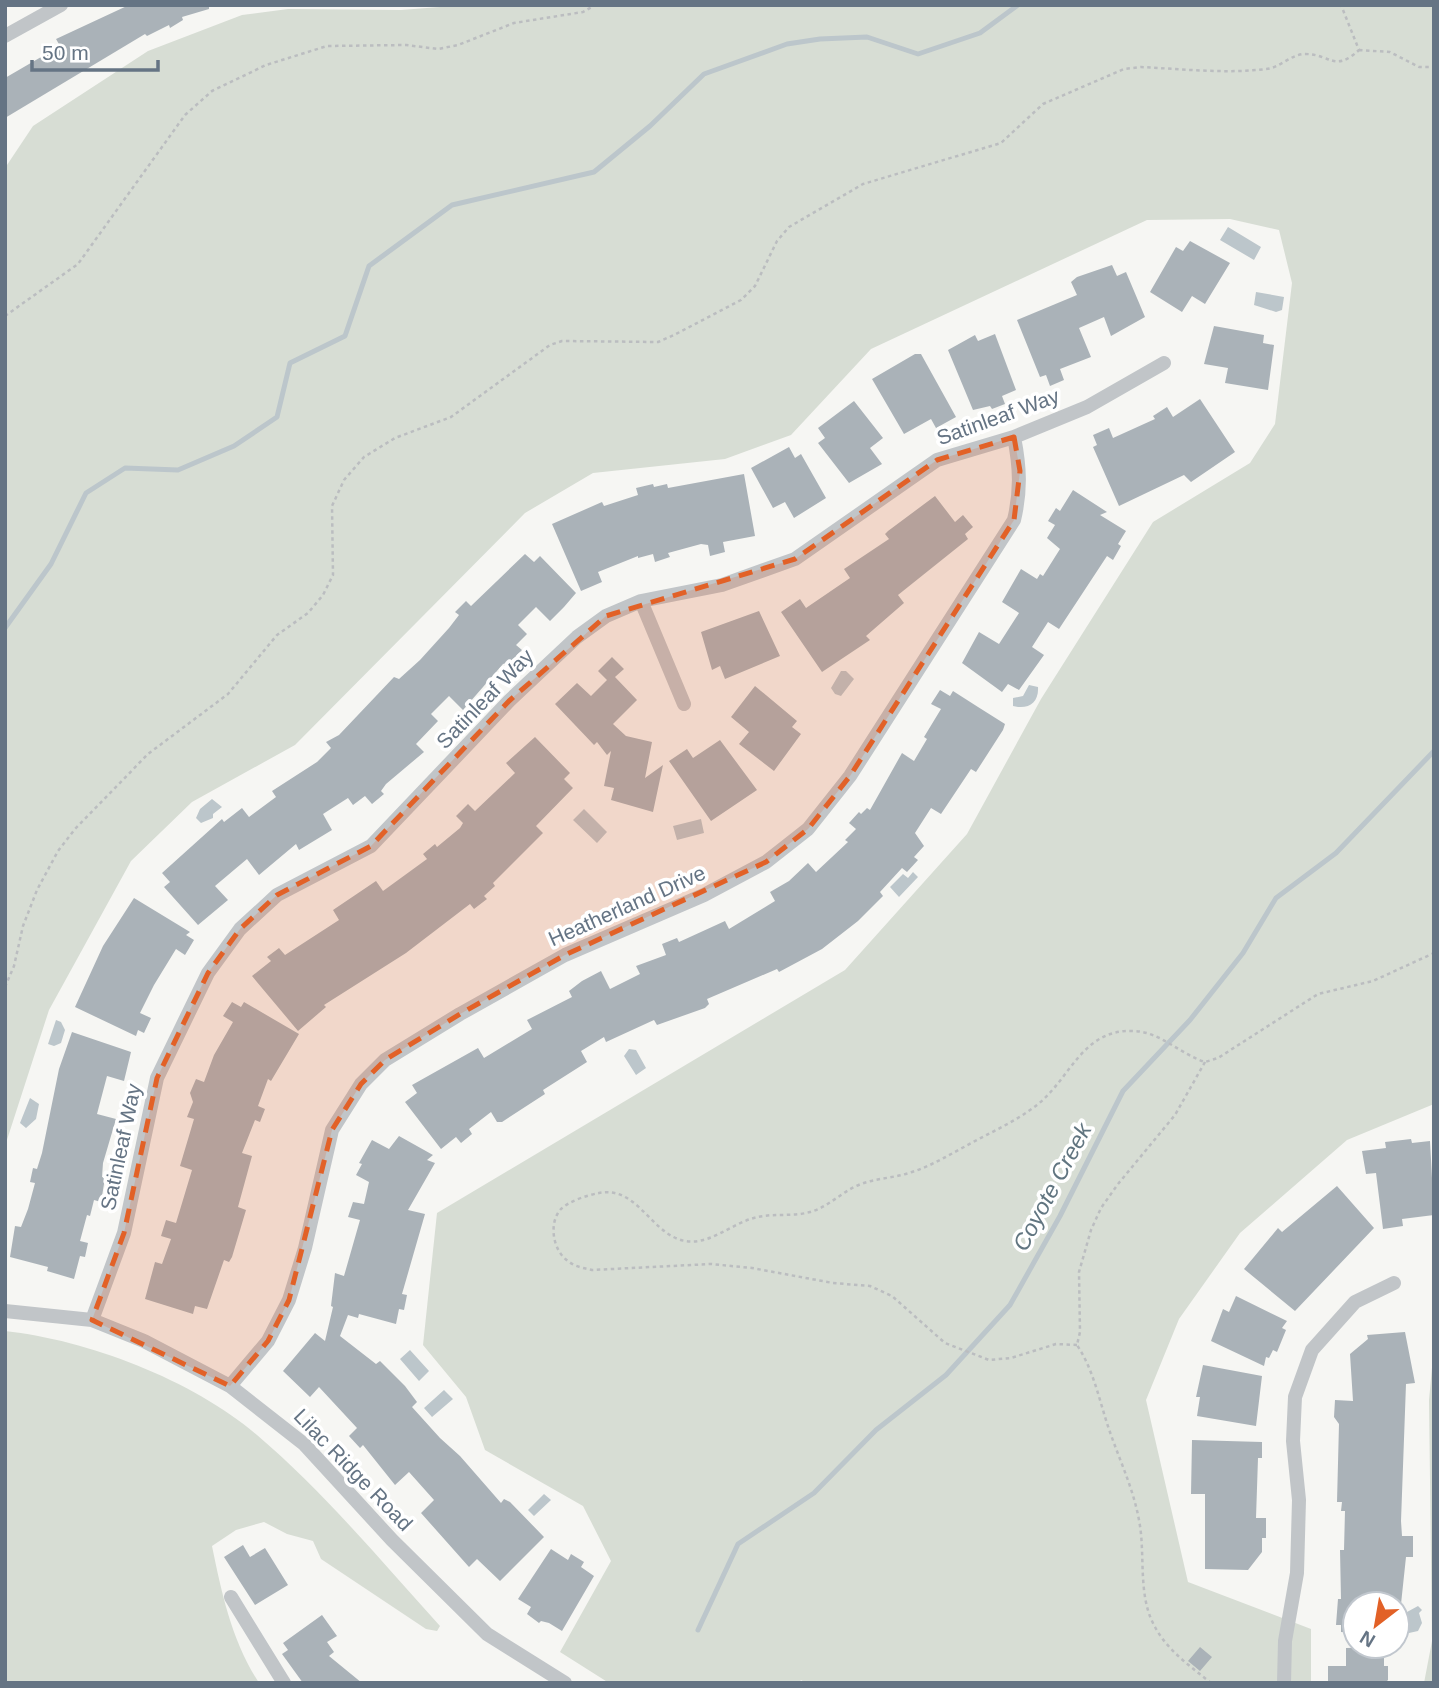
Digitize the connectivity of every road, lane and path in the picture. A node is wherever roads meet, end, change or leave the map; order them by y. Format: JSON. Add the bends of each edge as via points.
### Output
{"nodes":[{"id":1,"x":61,"y":5,"type":"edge"},
{"id":2,"x":595,"y":5,"type":"edge"},
{"id":3,"x":1341,"y":5,"type":"edge"},
{"id":4,"x":5,"y":36,"type":"edge"},
{"id":5,"x":1359,"y":50,"type":"junction"},
{"id":6,"x":1434,"y":67,"type":"edge"},
{"id":7,"x":5,"y":316,"type":"edge"},
{"id":8,"x":1164,"y":363,"type":"dead end"},
{"id":9,"x":1014,"y":437,"type":"junction"},
{"id":10,"x":641,"y":601,"type":"junction"},
{"id":11,"x":684,"y":704,"type":"dead end"},
{"id":12,"x":1434,"y":953,"type":"edge"},
{"id":13,"x":5,"y":987,"type":"edge"},
{"id":14,"x":1205,"y":1062,"type":"junction"},
{"id":15,"x":1394,"y":1283,"type":"dead end"},
{"id":16,"x":5,"y":1311,"type":"edge"},
{"id":17,"x":92,"y":1320,"type":"junction"},
{"id":18,"x":1077,"y":1345,"type":"junction"},
{"id":19,"x":230,"y":1386,"type":"junction"},
{"id":20,"x":231,"y":1597,"type":"dead end"},
{"id":21,"x":284,"y":1683,"type":"edge"},
{"id":22,"x":565,"y":1683,"type":"edge"},
{"id":23,"x":1211,"y":1683,"type":"edge"},
{"id":24,"x":1284,"y":1683,"type":"edge"}],
"edges":[{"from":1,"to":4,"type":"street"},
{"from":2,"to":7,"type":"path","via":[[583,12],[514,23],[439,49],[327,46],[266,65],[212,92],[185,115],[78,264]]},
{"from":3,"to":5,"type":"path"},
{"from":5,"to":6,"type":"path","via":[[1390,52],[1419,67]]},
{"from":5,"to":13,"type":"path","via":[[1336,63],[1308,54],[1268,69],[1141,68],[1106,76],[1043,104],[1001,143],[863,184],[789,227],[755,286],[709,319],[658,342],[562,341],[550,345],[451,417],[395,438],[364,457],[344,480],[332,506],[333,575],[324,596],[277,635],[228,694],[148,754],[75,829],[37,890]]},
{"from":8,"to":9,"type":"street","name":"Satinleaf Way","via":[[1087,407]]},
{"from":9,"to":10,"type":"street","name":"Satinleaf Way","via":[[937,460],[795,559],[722,585]]},
{"from":9,"to":19,"type":"street","name":"Heatherland Drive","via":[[1020,471],[1014,520],[850,776],[808,829],[753,869],[565,955],[460,1014],[385,1060],[361,1084],[332,1130],[289,1300],[268,1341]]},
{"from":10,"to":11,"type":"street"},
{"from":10,"to":17,"type":"street","name":"Satinleaf Way","via":[[606,616],[577,637],[509,701],[371,846],[277,895],[240,929],[208,973],[157,1078],[124,1233]]},
{"from":12,"to":14,"type":"path","via":[[1373,981],[1318,994]]},
{"from":14,"to":18,"type":"path","via":[[1175,1115],[1118,1184],[1091,1230],[1079,1272]]},
{"from":14,"to":18,"type":"path","via":[[1132,1030],[1096,1039],[1054,1090],[1015,1120],[934,1164],[861,1184],[810,1212],[756,1217],[691,1242],[665,1232],[626,1196],[613,1192],[567,1204],[554,1223],[558,1249],[566,1260],[592,1270],[711,1264],[870,1286],[892,1296],[945,1343],[989,1360],[1056,1344]]},
{"from":15,"to":24,"type":"street","via":[[1355,1302],[1312,1350],[1295,1397],[1297,1573],[1285,1641]]},
{"from":16,"to":17,"type":"street","name":"Lilac Ridge Road"},
{"from":17,"to":19,"type":"street","name":"Lilac Ridge Road"},
{"from":18,"to":23,"type":"path","via":[[1088,1361],[1136,1500],[1153,1625],[1169,1648]]},
{"from":19,"to":22,"type":"street","name":"Lilac Ridge Road","via":[[304,1444],[479,1627]]},
{"from":20,"to":21,"type":"street"}]}
